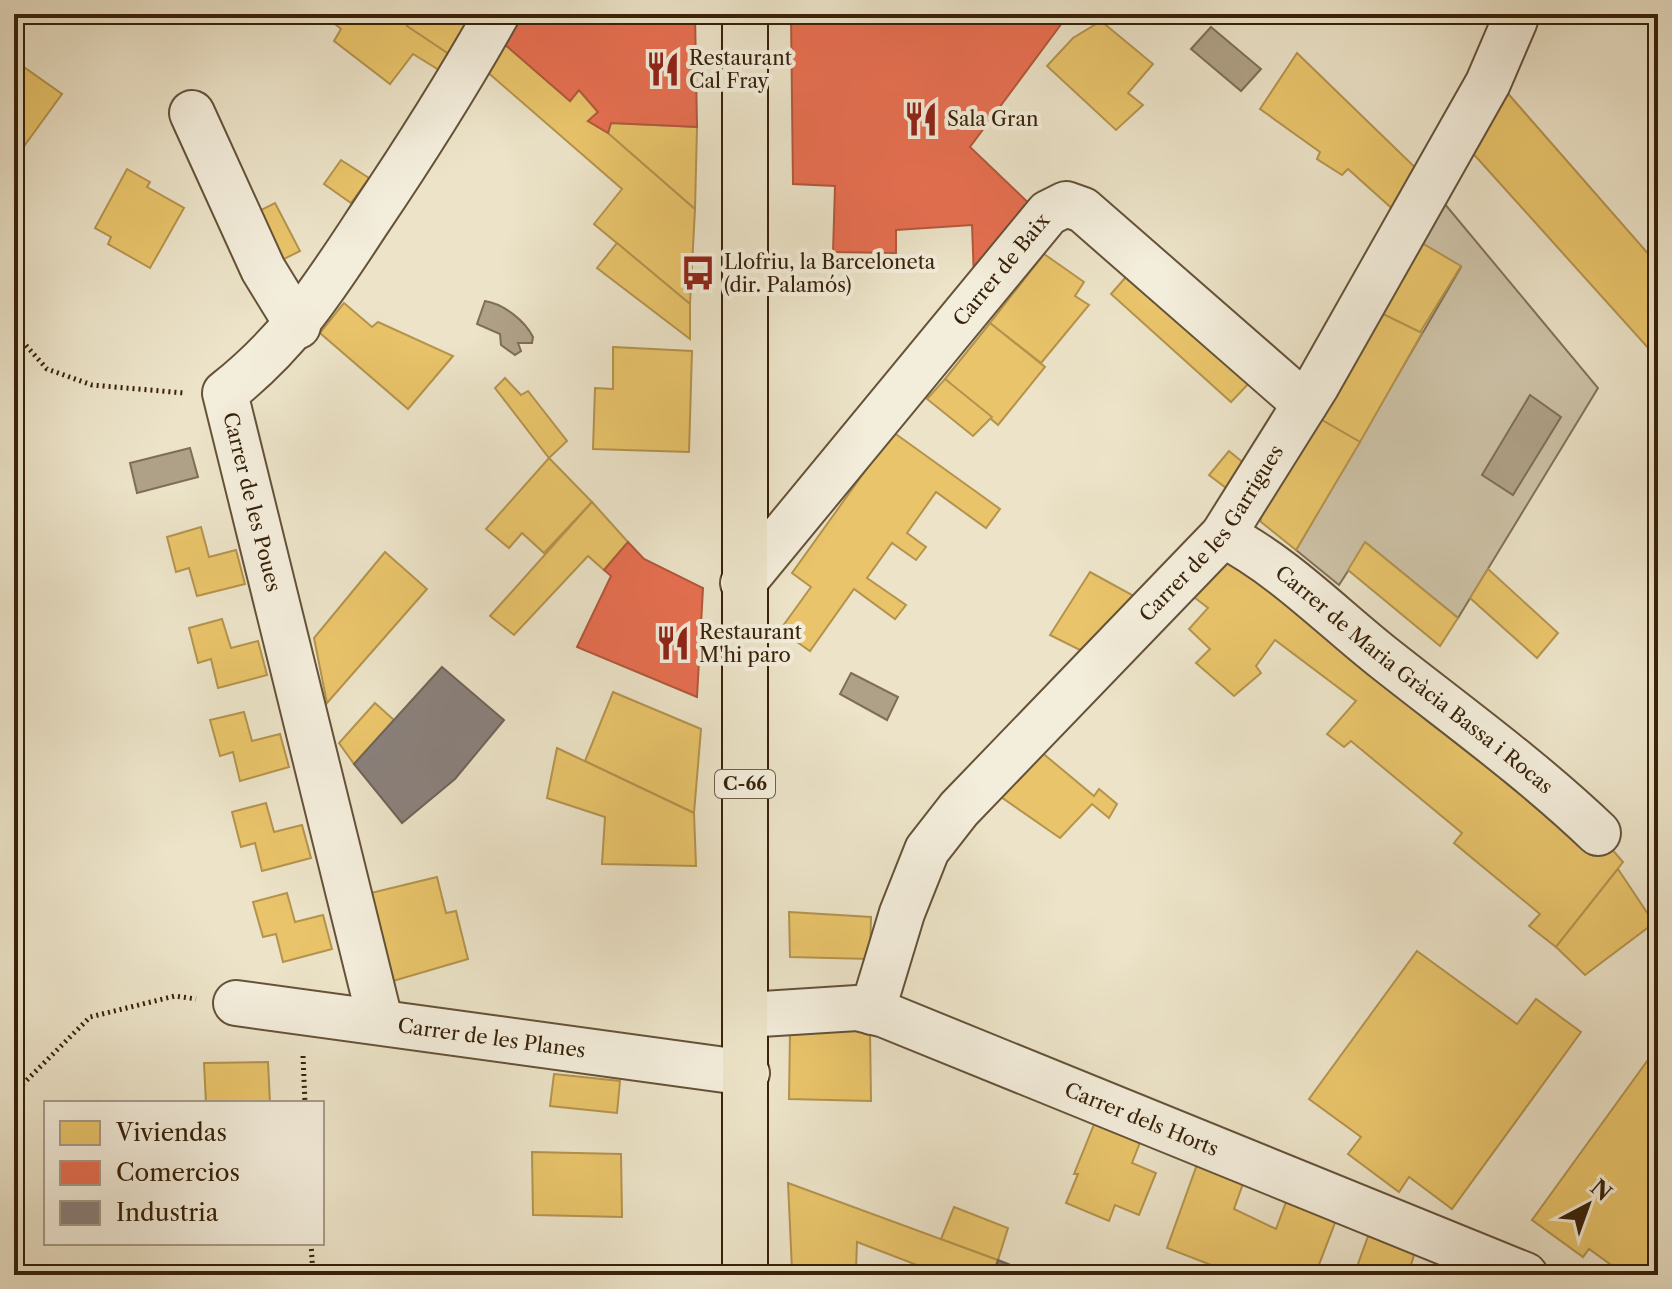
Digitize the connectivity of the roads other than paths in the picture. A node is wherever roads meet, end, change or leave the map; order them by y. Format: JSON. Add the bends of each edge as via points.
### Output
{"nodes":[{"id":1,"x":497,"y":14,"type":"edge"},
{"id":2,"x":745,"y":14,"type":"edge"},
{"id":3,"x":1515,"y":20,"type":"dead end"},
{"id":4,"x":192,"y":113,"type":"dead end"},
{"id":5,"x":298,"y":326,"type":"junction"},
{"id":6,"x":1305,"y":404,"type":"junction"},
{"id":7,"x":1223,"y":535,"type":"junction"},
{"id":8,"x":743,"y":583,"type":"junction"},
{"id":9,"x":1598,"y":833,"type":"dead end"},
{"id":10,"x":236,"y":1003,"type":"road end"},
{"id":11,"x":872,"y":1012,"type":"junction"},
{"id":12,"x":747,"y":1015,"type":"junction"},
{"id":13,"x":380,"y":1020,"type":"junction"},
{"id":14,"x":747,"y":1073,"type":"junction"},
{"id":15,"x":745,"y":1275,"type":"edge"},
{"id":16,"x":1525,"y":1275,"type":"edge"}],
"edges":[{"from":1,"to":5,"type":"street","name":"Carrer de les Poues","via":[[440,113]]},
{"from":2,"to":8,"type":"main road","number":"C-66"},
{"from":3,"to":6,"type":"street","name":"Carrer de les Garrigues","via":[[1488,83]]},
{"from":4,"to":5,"type":"street","via":[[263,269]]},
{"from":5,"to":13,"type":"street","name":"Carrer de les Poues","via":[[225,393]]},
{"from":6,"to":7,"type":"street","name":"Carrer de les Garrigues"},
{"from":6,"to":8,"type":"street","name":"Carrer de Baix","via":[[1083,210],[1066,204],[1048,213]]},
{"from":7,"to":9,"type":"street","name":"Carrer de Maria Gràcia Bassa i Rocas","via":[[1256,552],[1471,723]]},
{"from":7,"to":11,"type":"street","name":"Carrer de les Garrigues","via":[[959,809],[927,850]]},
{"from":8,"to":12,"type":"main road","number":"C-66"},
{"from":10,"to":13,"type":"street","name":"Carrer de les Planes"},
{"from":11,"to":12,"type":"street","name":"Carrer dels Horts","via":[[857,1008]]},
{"from":11,"to":16,"type":"street","name":"Carrer dels Horts"},
{"from":12,"to":14,"type":"main road","number":"C-66"},
{"from":13,"to":14,"type":"street","name":"Carrer de les Planes"},
{"from":14,"to":15,"type":"main road","number":"C-66"}]}
